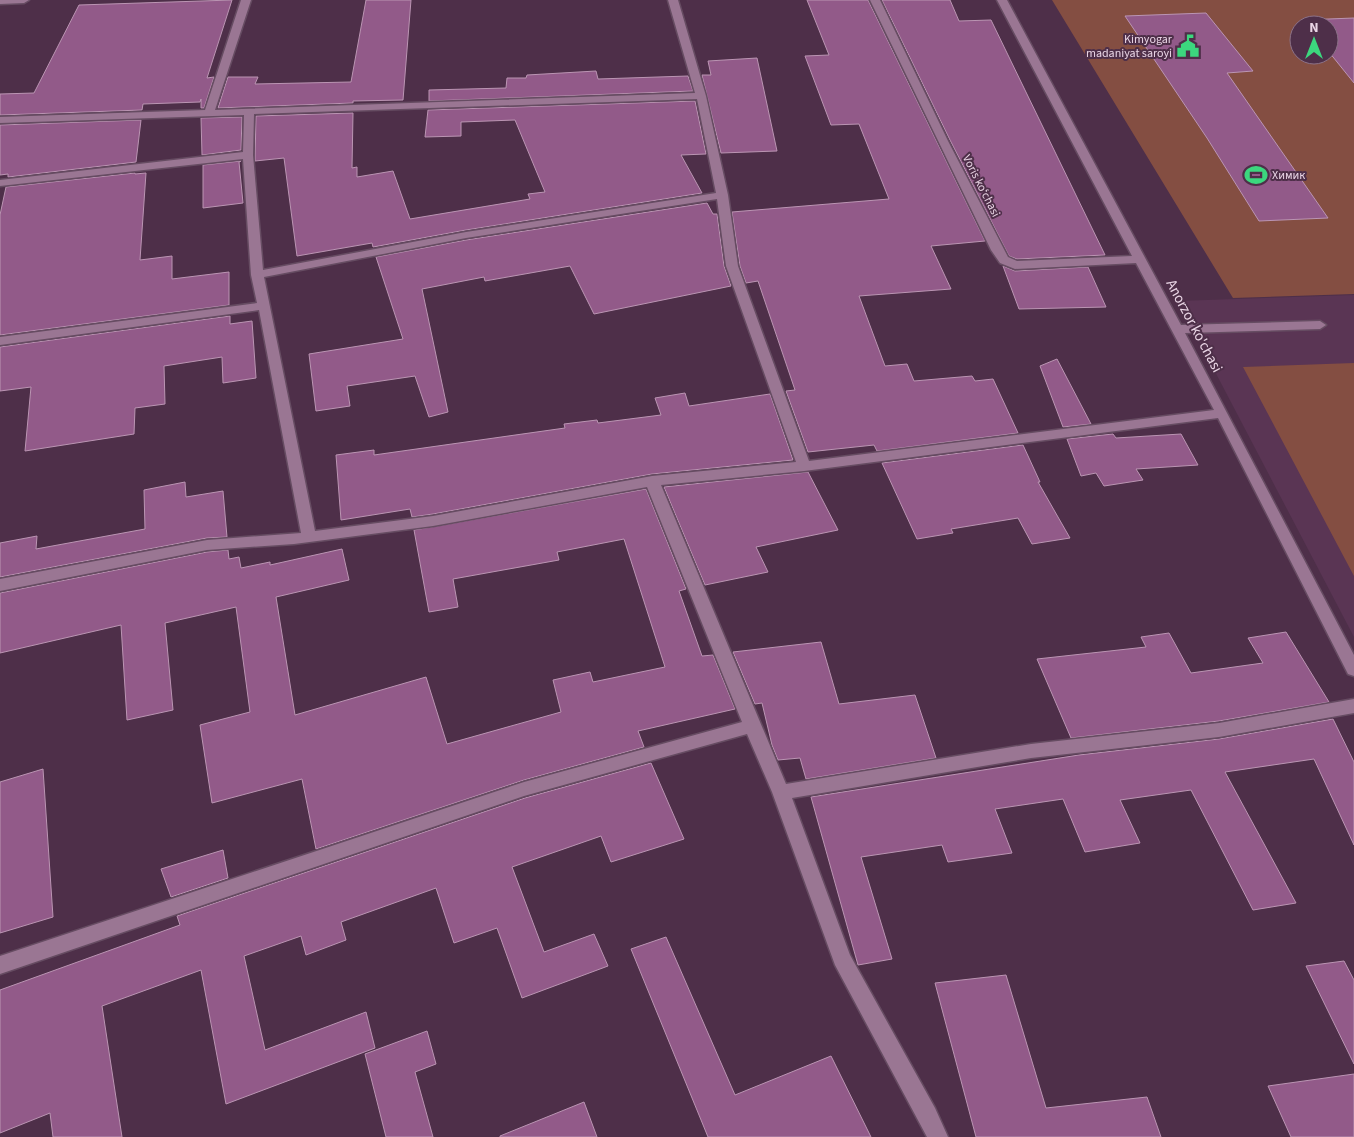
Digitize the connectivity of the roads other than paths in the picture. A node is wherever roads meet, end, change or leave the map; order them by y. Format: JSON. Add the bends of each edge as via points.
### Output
{"nodes":[{"id":1,"x":24,"y":0,"type":"edge"},
{"id":2,"x":246,"y":0,"type":"edge"},
{"id":3,"x":673,"y":0,"type":"edge"},
{"id":4,"x":875,"y":0,"type":"edge"},
{"id":5,"x":1002,"y":0,"type":"edge"},
{"id":6,"x":0,"y":1,"type":"edge"},
{"id":7,"x":701,"y":96,"type":"junction"},
{"id":8,"x":249,"y":110,"type":"junction"},
{"id":9,"x":209,"y":112,"type":"junction"},
{"id":10,"x":0,"y":120,"type":"edge"},
{"id":11,"x":248,"y":155,"type":"junction"},
{"id":12,"x":0,"y":183,"type":"edge"},
{"id":13,"x":722,"y":195,"type":"junction"},
{"id":14,"x":1141,"y":259,"type":"junction"},
{"id":15,"x":257,"y":275,"type":"junction"},
{"id":16,"x":264,"y":306,"type":"junction"},
{"id":17,"x":1320,"y":325,"type":"dead end"},
{"id":18,"x":1176,"y":329,"type":"junction"},
{"id":19,"x":0,"y":341,"type":"edge"},
{"id":20,"x":1222,"y":413,"type":"junction"},
{"id":21,"x":804,"y":466,"type":"junction"},
{"id":22,"x":652,"y":482,"type":"junction"},
{"id":23,"x":309,"y":537,"type":"junction"},
{"id":24,"x":0,"y":585,"type":"edge"},
{"id":25,"x":1354,"y":670,"type":"edge"},
{"id":26,"x":1354,"y":706,"type":"edge"},
{"id":27,"x":752,"y":726,"type":"junction"},
{"id":28,"x":781,"y":792,"type":"junction"},
{"id":29,"x":0,"y":965,"type":"edge"},
{"id":30,"x":938,"y":1137,"type":"edge"}],
"edges":[{"from":1,"to":6,"type":"street"},
{"from":2,"to":9,"type":"street"},
{"from":3,"to":7,"type":"street"},
{"from":4,"to":14,"type":"street","name":"Voris koʻchasi","via":[[1004,260],[1015,265]]},
{"from":5,"to":14,"type":"street","name":"Anorzor ko'chasi"},
{"from":7,"to":8,"type":"street"},
{"from":7,"to":13,"type":"street"},
{"from":8,"to":9,"type":"street"},
{"from":8,"to":11,"type":"street"},
{"from":9,"to":10,"type":"street"},
{"from":11,"to":12,"type":"street"},
{"from":11,"to":15,"type":"street"},
{"from":13,"to":15,"type":"street","via":[[466,235]]},
{"from":13,"to":21,"type":"street","via":[[732,266]]},
{"from":14,"to":18,"type":"street","name":"Anorzor ko'chasi"},
{"from":15,"to":16,"type":"street"},
{"from":16,"to":19,"type":"street"},
{"from":16,"to":23,"type":"street"},
{"from":17,"to":18,"type":"street"},
{"from":18,"to":20,"type":"street","name":"Anorzor ko'chasi"},
{"from":20,"to":21,"type":"street"},
{"from":20,"to":25,"type":"street","name":"Anorzor ko'chasi"},
{"from":21,"to":22,"type":"street"},
{"from":22,"to":23,"type":"street","via":[[433,521]]},
{"from":22,"to":27,"type":"street"},
{"from":23,"to":24,"type":"street","via":[[207,545]]},
{"from":26,"to":28,"type":"street","via":[[1219,730],[1030,751]]},
{"from":27,"to":28,"type":"street"},
{"from":27,"to":29,"type":"street","via":[[524,789]]},
{"from":28,"to":30,"type":"street","via":[[842,959]]}]}
